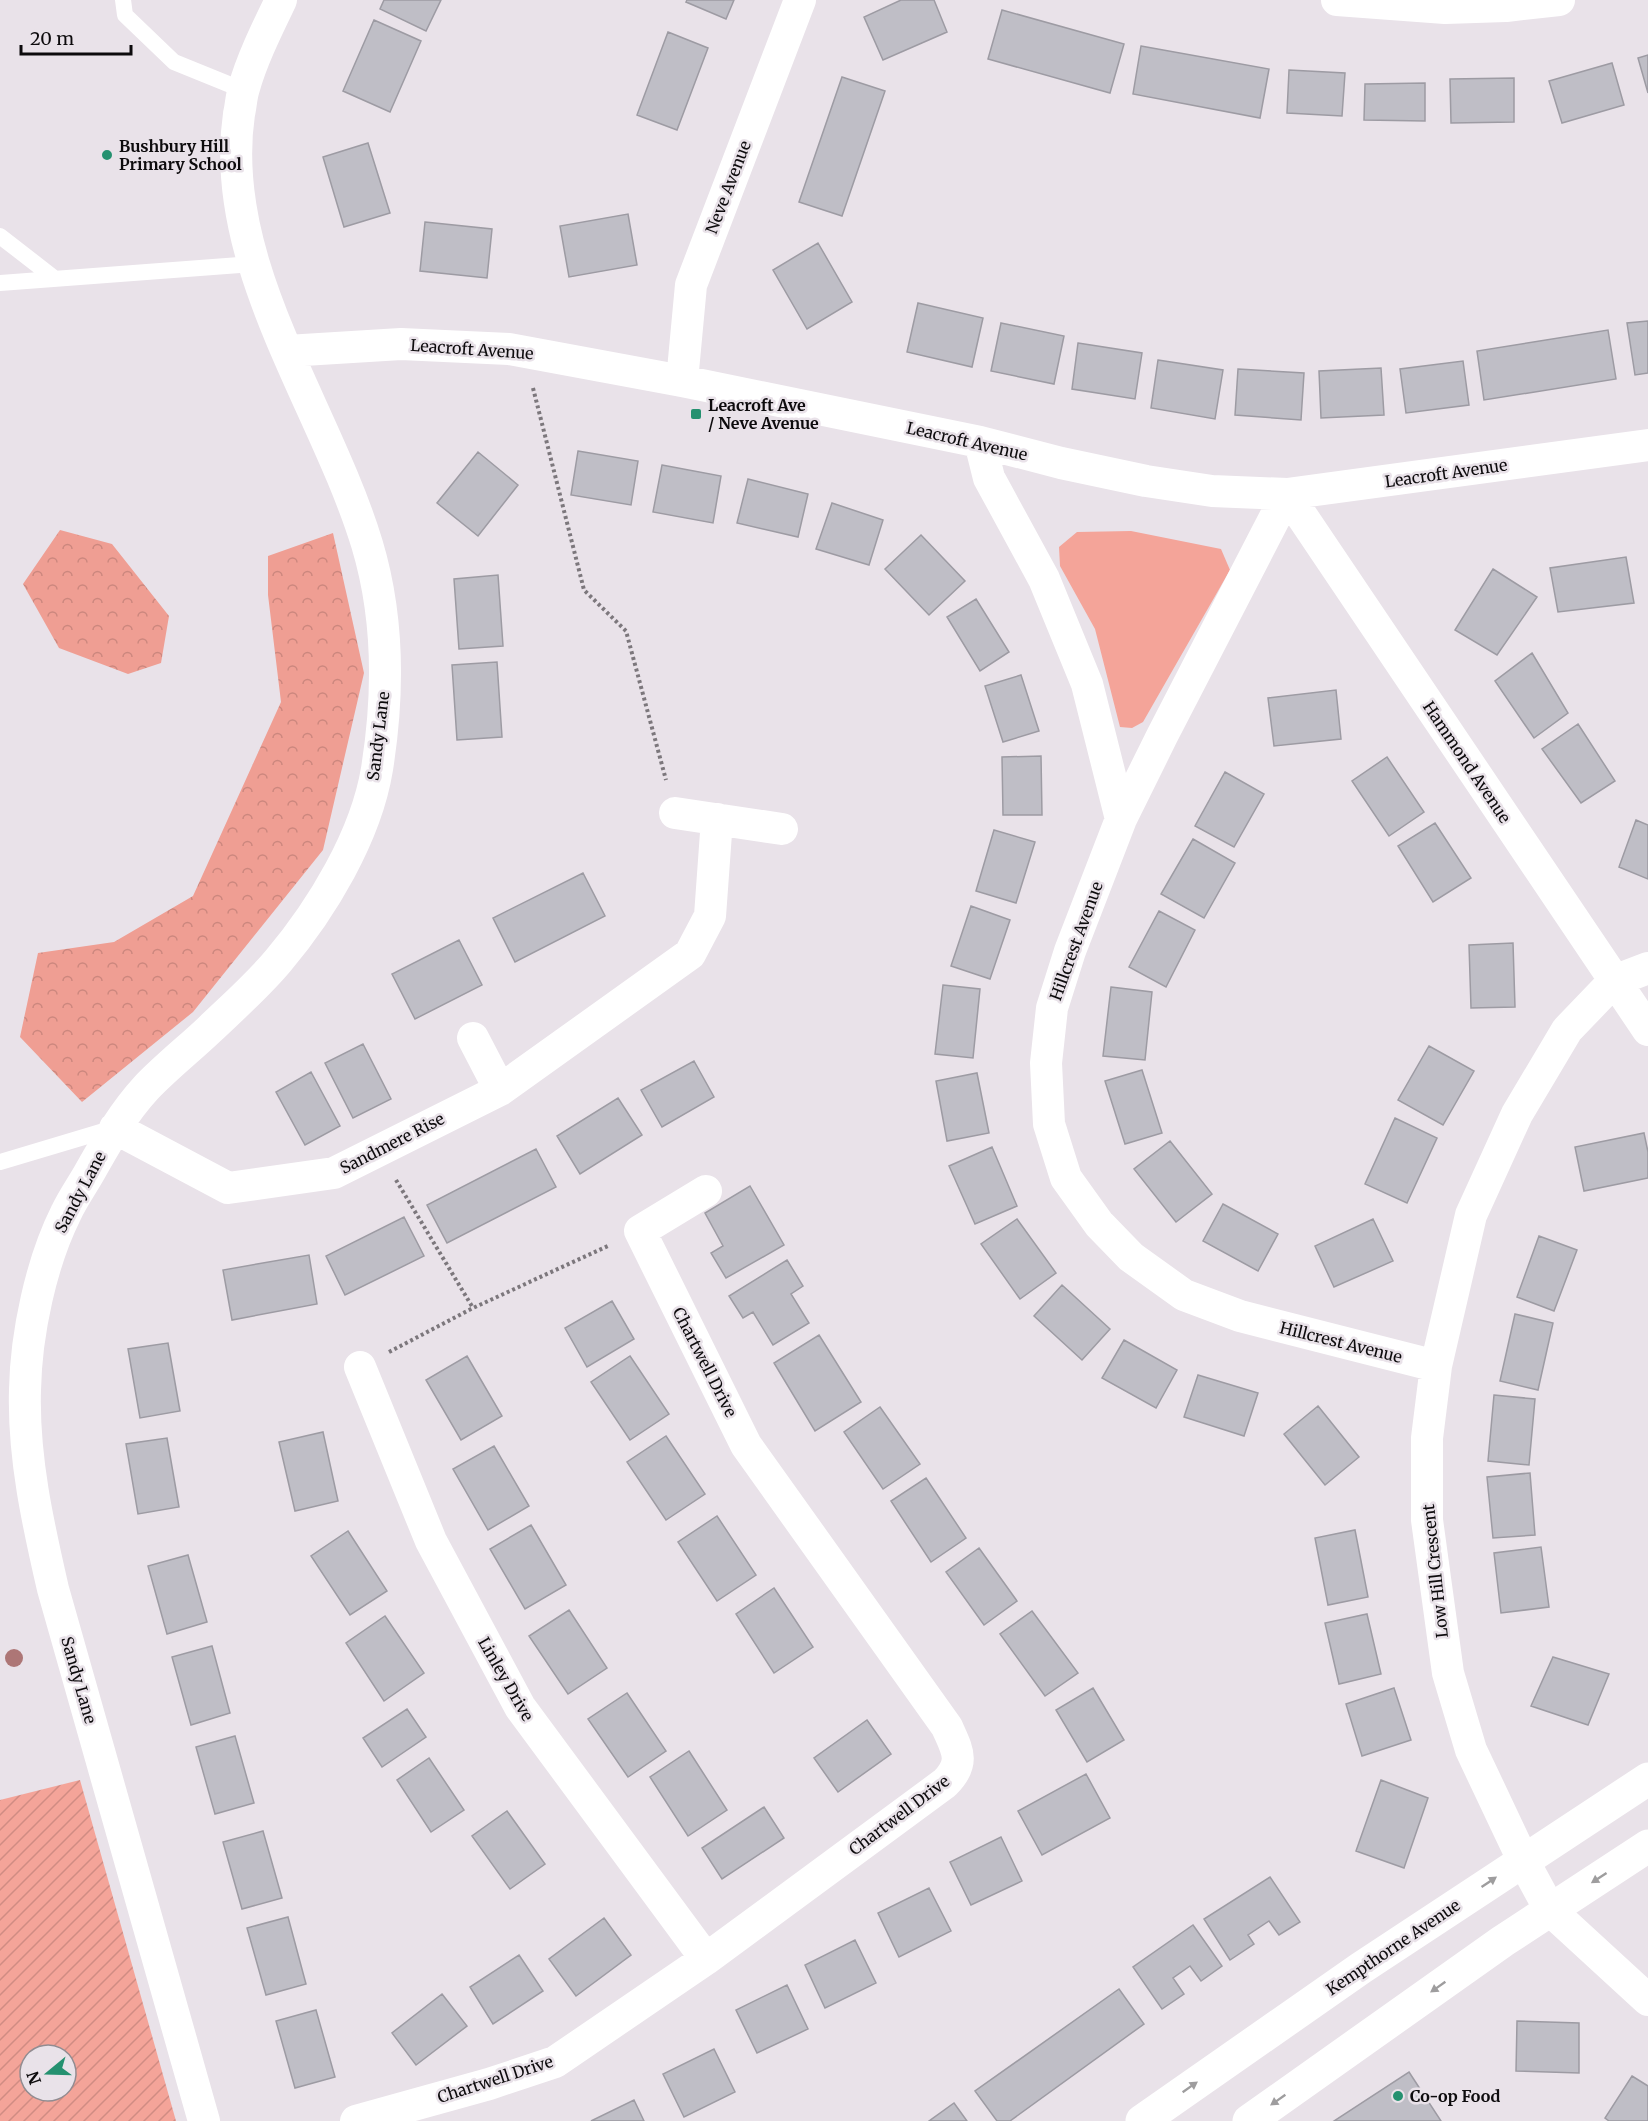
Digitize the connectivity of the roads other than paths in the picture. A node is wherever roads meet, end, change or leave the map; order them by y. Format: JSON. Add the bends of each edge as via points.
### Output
{"nodes":[{"id":1,"x":123,"y":0,"type":"edge"},
{"id":2,"x":281,"y":0,"type":"edge"},
{"id":3,"x":800,"y":0,"type":"edge"},
{"id":4,"x":1337,"y":0,"type":"edge"},
{"id":5,"x":1559,"y":0,"type":"edge"},
{"id":6,"x":243,"y":90,"type":"junction"},
{"id":7,"x":0,"y":236,"type":"edge"},
{"id":8,"x":253,"y":264,"type":"junction"},
{"id":9,"x":54,"y":278,"type":"junction"},
{"id":10,"x":0,"y":283,"type":"edge"},
{"id":11,"x":287,"y":351,"type":"junction"},
{"id":12,"x":682,"y":381,"type":"junction"},
{"id":13,"x":980,"y":442,"type":"junction"},
{"id":14,"x":1648,"y":445,"type":"edge"},
{"id":15,"x":1287,"y":494,"type":"junction"},
{"id":16,"x":675,"y":813,"type":"road end"},
{"id":17,"x":717,"y":819,"type":"junction"},
{"id":18,"x":1121,"y":819,"type":"junction"},
{"id":19,"x":782,"y":829,"type":"dead end"},
{"id":20,"x":1648,"y":968,"type":"edge"},
{"id":21,"x":1614,"y":981,"type":"junction"},
{"id":22,"x":1648,"y":1030,"type":"edge"},
{"id":23,"x":473,"y":1038,"type":"dead end"},
{"id":24,"x":500,"y":1090,"type":"junction"},
{"id":25,"x":115,"y":1128,"type":"junction"},
{"id":26,"x":0,"y":1162,"type":"edge"},
{"id":27,"x":706,"y":1191,"type":"dead end"},
{"id":28,"x":1436,"y":1366,"type":"junction"},
{"id":29,"x":360,"y":1367,"type":"road end"},
{"id":30,"x":1648,"y":1779,"type":"edge"},
{"id":31,"x":1648,"y":1846,"type":"edge"},
{"id":32,"x":1523,"y":1860,"type":"junction"},
{"id":33,"x":1550,"y":1910,"type":"junction"},
{"id":34,"x":706,"y":1959,"type":"junction"},
{"id":35,"x":1648,"y":2000,"type":"edge"},
{"id":36,"x":204,"y":2121,"type":"edge"},
{"id":37,"x":356,"y":2121,"type":"edge"},
{"id":38,"x":1142,"y":2121,"type":"edge"},
{"id":39,"x":1249,"y":2121,"type":"edge"}],
"edges":[{"from":1,"to":6,"type":"lane","via":[[125,15],[174,62]]},
{"from":2,"to":6,"type":"street","name":"Sandy Lane"},
{"from":3,"to":12,"type":"street","name":"Neve Avenue","via":[[691,285]]},
{"from":4,"to":5,"type":"street","via":[[1445,8]]},
{"from":6,"to":8,"type":"street","name":"Sandy Lane","via":[[235,170]]},
{"from":7,"to":9,"type":"lane"},
{"from":8,"to":9,"type":"lane"},
{"from":8,"to":11,"type":"street","name":"Sandy Lane"},
{"from":9,"to":10,"type":"lane"},
{"from":11,"to":12,"type":"street","name":"Leacroft Avenue","via":[[401,344],[509,349]]},
{"from":11,"to":25,"type":"street","name":"Sandy Lane","via":[[335,458],[367,544],[382,611],[386,693],[376,773],[359,829],[308,922],[277,963],[146,1088]]},
{"from":12,"to":13,"type":"street","name":"Leacroft Avenue"},
{"from":13,"to":15,"type":"street","name":"Leacroft Avenue","via":[[1146,481],[1212,491]]},
{"from":13,"to":18,"type":"street","via":[[989,478],[1044,579],[1087,684]]},
{"from":14,"to":15,"type":"street","name":"Leacroft Avenue"},
{"from":15,"to":18,"type":"street","name":"Hillcrest Avenue"},
{"from":15,"to":21,"type":"street","name":"Hammond Avenue"},
{"from":16,"to":17,"type":"street"},
{"from":17,"to":19,"type":"street"},
{"from":17,"to":24,"type":"street","name":"Sandmere Rise","via":[[711,916],[690,954]]},
{"from":18,"to":28,"type":"street","name":"Hillcrest Avenue","via":[[1052,1008],[1046,1063],[1049,1124],[1066,1178],[1099,1224],[1131,1257],[1184,1296],[1240,1316]]},
{"from":20,"to":21,"type":"street","name":"Low Hill Crescent"},
{"from":21,"to":22,"type":"street","name":"Hammond Avenue"},
{"from":21,"to":28,"type":"street","name":"Low Hill Crescent","via":[[1567,1030],[1512,1125],[1471,1215]]},
{"from":23,"to":24,"type":"street"},
{"from":24,"to":25,"type":"street","name":"Sandmere Rise","via":[[334,1173],[228,1188]]},
{"from":25,"to":26,"type":"lane"},
{"from":25,"to":36,"type":"street","name":"Sandy Lane","via":[[65,1214],[42,1282],[29,1341],[27,1445],[53,1589]]},
{"from":27,"to":34,"type":"street","name":"Chartwell Drive","via":[[640,1232],[746,1445],[947,1727],[959,1754],[955,1772],[945,1783]]},
{"from":28,"to":32,"type":"street","name":"Low Hill Crescent","via":[[1427,1438],[1427,1520],[1448,1673],[1471,1750]]},
{"from":29,"to":34,"type":"street","name":"Linley Drive","via":[[431,1541],[520,1707]]},
{"from":30,"to":32,"type":"street","name":"Kempthorne Avenue"},
{"from":31,"to":33,"type":"street","one_way":true},
{"from":32,"to":33,"type":"street","name":"Low Hill Crescent"},
{"from":38,"to":32,"type":"street","name":"Kempthorne Avenue","one_way":true},
{"from":33,"to":35,"type":"street","name":"Low Hill Crescent"},
{"from":33,"to":39,"type":"street","one_way":true},
{"from":34,"to":37,"type":"street","name":"Chartwell Drive","via":[[555,2062]]}]}
